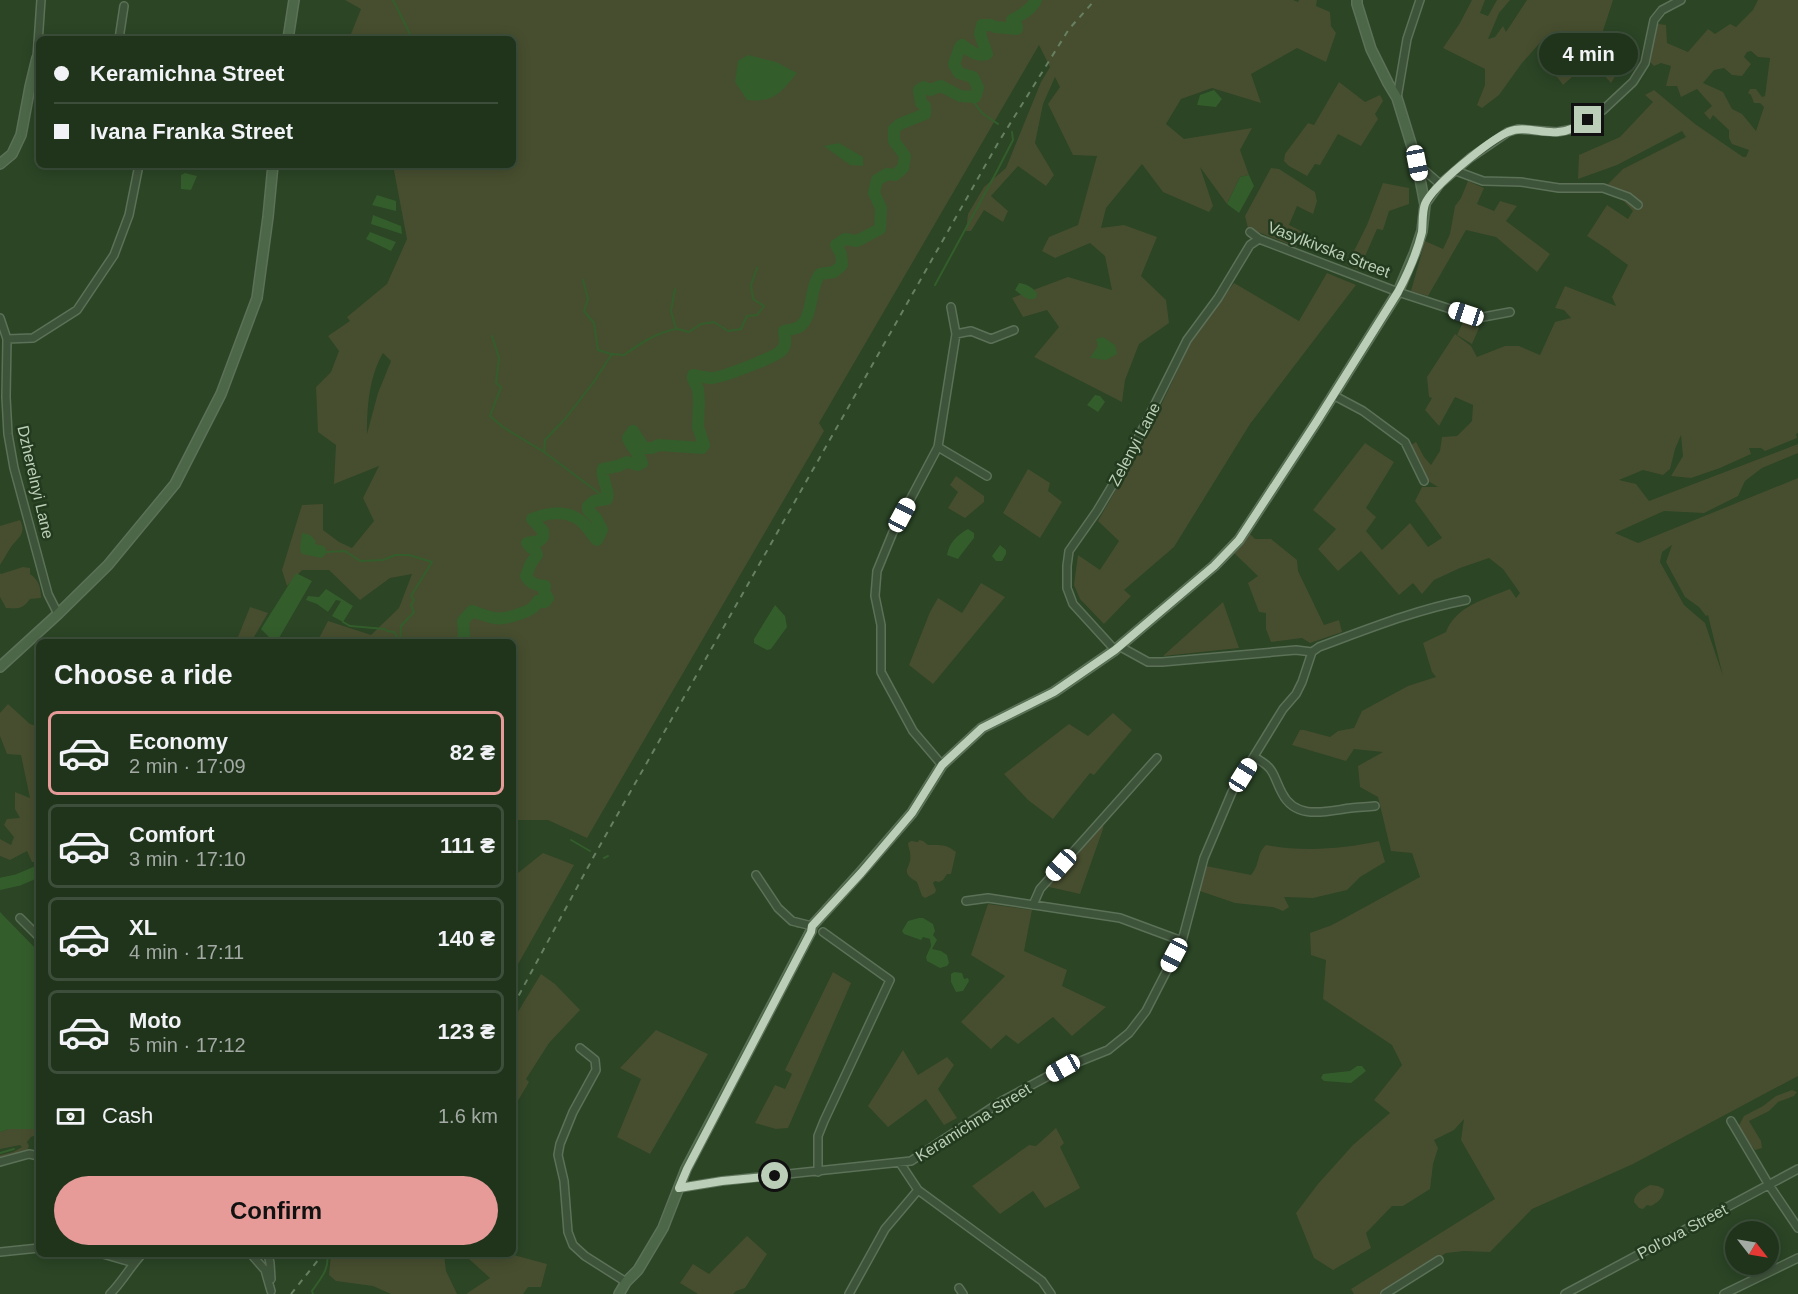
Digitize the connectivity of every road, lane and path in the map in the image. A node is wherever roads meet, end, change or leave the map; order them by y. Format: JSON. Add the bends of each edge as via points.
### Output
{"nodes":[{"id":1,"x":40,"y":0,"type":"edge"},
{"id":2,"x":294,"y":0,"type":"edge"},
{"id":3,"x":1357,"y":0,"type":"edge"},
{"id":4,"x":1420,"y":0,"type":"edge"},
{"id":5,"x":1681,"y":0,"type":"edge"},
{"id":6,"x":124,"y":6,"type":"dead end"},
{"id":7,"x":39,"y":36,"type":"edge"},
{"id":8,"x":119,"y":36,"type":"edge"},
{"id":9,"x":288,"y":36,"type":"edge"},
{"id":10,"x":36,"y":64,"type":"edge"},
{"id":11,"x":1397,"y":98,"type":"junction"},
{"id":12,"x":1417,"y":163,"type":"junction"},
{"id":13,"x":0,"y":164,"type":"edge"},
{"id":14,"x":138,"y":168,"type":"edge"},
{"id":15,"x":273,"y":168,"type":"edge"},
{"id":16,"x":1456,"y":171,"type":"junction"},
{"id":17,"x":1440,"y":184,"type":"junction"},
{"id":18,"x":1425,"y":205,"type":"junction"},
{"id":19,"x":1638,"y":205,"type":"dead end"},
{"id":20,"x":1250,"y":232,"type":"dead end"},
{"id":21,"x":1259,"y":238,"type":"junction"},
{"id":22,"x":1398,"y":292,"type":"junction"},
{"id":23,"x":951,"y":307,"type":"dead end"},
{"id":24,"x":1510,"y":312,"type":"dead end"},
{"id":25,"x":0,"y":318,"type":"edge"},
{"id":26,"x":1014,"y":330,"type":"dead end"},
{"id":27,"x":956,"y":334,"type":"junction"},
{"id":28,"x":7,"y":339,"type":"junction"},
{"id":29,"x":1334,"y":395,"type":"junction"},
{"id":30,"x":938,"y":447,"type":"junction"},
{"id":31,"x":987,"y":476,"type":"dead end"},
{"id":32,"x":1424,"y":481,"type":"dead end"},
{"id":33,"x":1466,"y":600,"type":"dead end"},
{"id":34,"x":58,"y":614,"type":"junction"},
{"id":35,"x":1117,"y":648,"type":"junction"},
{"id":36,"x":1312,"y":652,"type":"junction"},
{"id":37,"x":0,"y":667,"type":"edge"},
{"id":38,"x":1254,"y":757,"type":"junction"},
{"id":39,"x":1157,"y":758,"type":"dead end"},
{"id":40,"x":942,"y":765,"type":"junction"},
{"id":41,"x":1375,"y":806,"type":"dead end"},
{"id":42,"x":756,"y":875,"type":"dead end"},
{"id":43,"x":966,"y":901,"type":"dead end"},
{"id":44,"x":1033,"y":905,"type":"junction"},
{"id":45,"x":20,"y":918,"type":"dead end"},
{"id":46,"x":812,"y":926,"type":"junction"},
{"id":47,"x":823,"y":932,"type":"dead end"},
{"id":48,"x":36,"y":933,"type":"edge"},
{"id":49,"x":1182,"y":941,"type":"junction"},
{"id":50,"x":580,"y":1048,"type":"dead end"},
{"id":51,"x":1731,"y":1121,"type":"dead end"},
{"id":52,"x":36,"y":1155,"type":"edge"},
{"id":53,"x":0,"y":1162,"type":"edge"},
{"id":54,"x":900,"y":1163,"type":"junction"},
{"id":55,"x":1798,"y":1169,"type":"edge"},
{"id":56,"x":818,"y":1172,"type":"junction"},
{"id":57,"x":1769,"y":1185,"type":"junction"},
{"id":58,"x":679,"y":1188,"type":"junction"},
{"id":59,"x":918,"y":1190,"type":"junction"},
{"id":60,"x":1798,"y":1228,"type":"edge"},
{"id":61,"x":36,"y":1248,"type":"edge"},
{"id":62,"x":0,"y":1252,"type":"edge"},
{"id":63,"x":113,"y":1257,"type":"edge"},
{"id":64,"x":139,"y":1257,"type":"edge"},
{"id":65,"x":254,"y":1257,"type":"edge"},
{"id":66,"x":268,"y":1257,"type":"edge"},
{"id":67,"x":1798,"y":1258,"type":"edge"},
{"id":68,"x":1439,"y":1260,"type":"dead end"},
{"id":69,"x":134,"y":1263,"type":"junction"},
{"id":70,"x":620,"y":1290,"type":"edge"},
{"id":71,"x":270,"y":1292,"type":"edge"},
{"id":72,"x":110,"y":1294,"type":"edge"},
{"id":73,"x":849,"y":1294,"type":"edge"},
{"id":74,"x":1052,"y":1294,"type":"edge"},
{"id":75,"x":1385,"y":1294,"type":"edge"},
{"id":76,"x":1565,"y":1294,"type":"edge"},
{"id":77,"x":1724,"y":1294,"type":"edge"}],
"edges":[{"from":1,"to":7,"type":"street"},
{"from":2,"to":9,"type":"street"},
{"from":3,"to":11,"type":"street","name":"Vasylkivska Street","via":[[1371,49]]},
{"from":4,"to":11,"type":"street","via":[[1407,39]]},
{"from":5,"to":16,"type":"street","via":[[1662,10],[1654,20],[1645,63],[1633,82],[1603,110],[1573,129],[1508,132]]},
{"from":6,"to":8,"type":"street"},
{"from":10,"to":13,"type":"street","via":[[21,135],[12,154]]},
{"from":11,"to":12,"type":"street","name":"Vasylkivska Street"},
{"from":12,"to":17,"type":"street"},
{"from":12,"to":18,"type":"street","name":"Vasylkivska Street"},
{"from":14,"to":28,"type":"street","via":[[129,214],[114,255],[77,310],[33,338]]},
{"from":15,"to":34,"type":"street","via":[[257,298],[221,394],[175,484],[108,565]]},
{"from":16,"to":17,"type":"street"},
{"from":16,"to":19,"type":"street","via":[[1483,181],[1603,188]]},
{"from":17,"to":18,"type":"street"},
{"from":18,"to":22,"type":"street","name":"Vasylkivska Street","via":[[1422,231]]},
{"from":20,"to":21,"type":"street","name":"Vasylkivska Street"},
{"from":21,"to":22,"type":"street","name":"Vasylkivska Street"},
{"from":21,"to":35,"type":"street","name":"Zelenyi Lane","via":[[1250,245],[1218,298],[1186,340],[1124,466],[1069,551],[1067,588],[1073,604]]},
{"from":22,"to":24,"type":"street","name":"Vasylkivska Street","via":[[1478,318]]},
{"from":22,"to":29,"type":"street","name":"Vasylkivska Street"},
{"from":23,"to":27,"type":"street"},
{"from":25,"to":28,"type":"street","name":"Dzherelnyi Lane"},
{"from":26,"to":27,"type":"street","via":[[991,339],[970,331]]},
{"from":27,"to":30,"type":"street"},
{"from":28,"to":34,"type":"street","name":"Dzherelnyi Lane","via":[[8,434],[14,468],[48,594]]},
{"from":29,"to":32,"type":"street","via":[[1405,442]]},
{"from":29,"to":35,"type":"street","name":"Vasylkivska Street","via":[[1239,540]]},
{"from":30,"to":31,"type":"street"},
{"from":30,"to":40,"type":"street","via":[[893,532],[877,571],[875,596],[881,625],[881,672],[913,731]]},
{"from":33,"to":36,"type":"street","via":[[1384,623]]},
{"from":34,"to":37,"type":"street"},
{"from":35,"to":36,"type":"street","name":"Zelenyi Lane","via":[[1148,662]]},
{"from":35,"to":40,"type":"street","name":"Vasylkivska Street","via":[[1054,692],[982,728]]},
{"from":36,"to":38,"type":"street","name":"Keramichna Street","via":[[1296,694],[1283,708]]},
{"from":38,"to":41,"type":"street","via":[[1276,776],[1285,798],[1293,806],[1319,813]]},
{"from":38,"to":49,"type":"street","name":"Keramichna Street","via":[[1232,792],[1204,858]]},
{"from":39,"to":44,"type":"street","via":[[1040,889]]},
{"from":40,"to":46,"type":"street","name":"Vasylkivska Street","via":[[912,813]]},
{"from":42,"to":46,"type":"street","via":[[778,908],[792,921]]},
{"from":43,"to":44,"type":"street","via":[[988,898]]},
{"from":44,"to":49,"type":"street","via":[[1120,918]]},
{"from":45,"to":48,"type":"street"},
{"from":46,"to":58,"type":"street","name":"Vasylkivska Street"},
{"from":47,"to":56,"type":"street","via":[[890,980],[818,1136]]},
{"from":49,"to":54,"type":"street","name":"Keramichna Street","via":[[1146,1011],[1129,1033],[1108,1050],[1002,1101],[911,1161]]},
{"from":50,"to":70,"type":"street","via":[[595,1060],[596,1070],[573,1112],[558,1155],[568,1232],[573,1245]]},
{"from":51,"to":57,"type":"street"},
{"from":52,"to":53,"type":"street"},
{"from":54,"to":56,"type":"street","name":"Keramichna Street"},
{"from":54,"to":59,"type":"street"},
{"from":55,"to":57,"type":"street","name":"Pol'ova Street"},
{"from":56,"to":58,"type":"street","name":"Keramichna Street"},
{"from":57,"to":60,"type":"street"},
{"from":57,"to":76,"type":"street","name":"Pol'ova Street"},
{"from":58,"to":70,"type":"street","name":"Vasylkivska Street","via":[[663,1228],[638,1270]]},
{"from":59,"to":73,"type":"street","via":[[885,1229]]},
{"from":59,"to":74,"type":"street","via":[[1042,1281]]},
{"from":61,"to":62,"type":"street"},
{"from":63,"to":69,"type":"street"},
{"from":64,"to":69,"type":"street"},
{"from":65,"to":71,"type":"street","via":[[265,1270]]},
{"from":66,"to":71,"type":"street"},
{"from":67,"to":77,"type":"street"},
{"from":68,"to":75,"type":"street"},
{"from":69,"to":72,"type":"street"}]}
